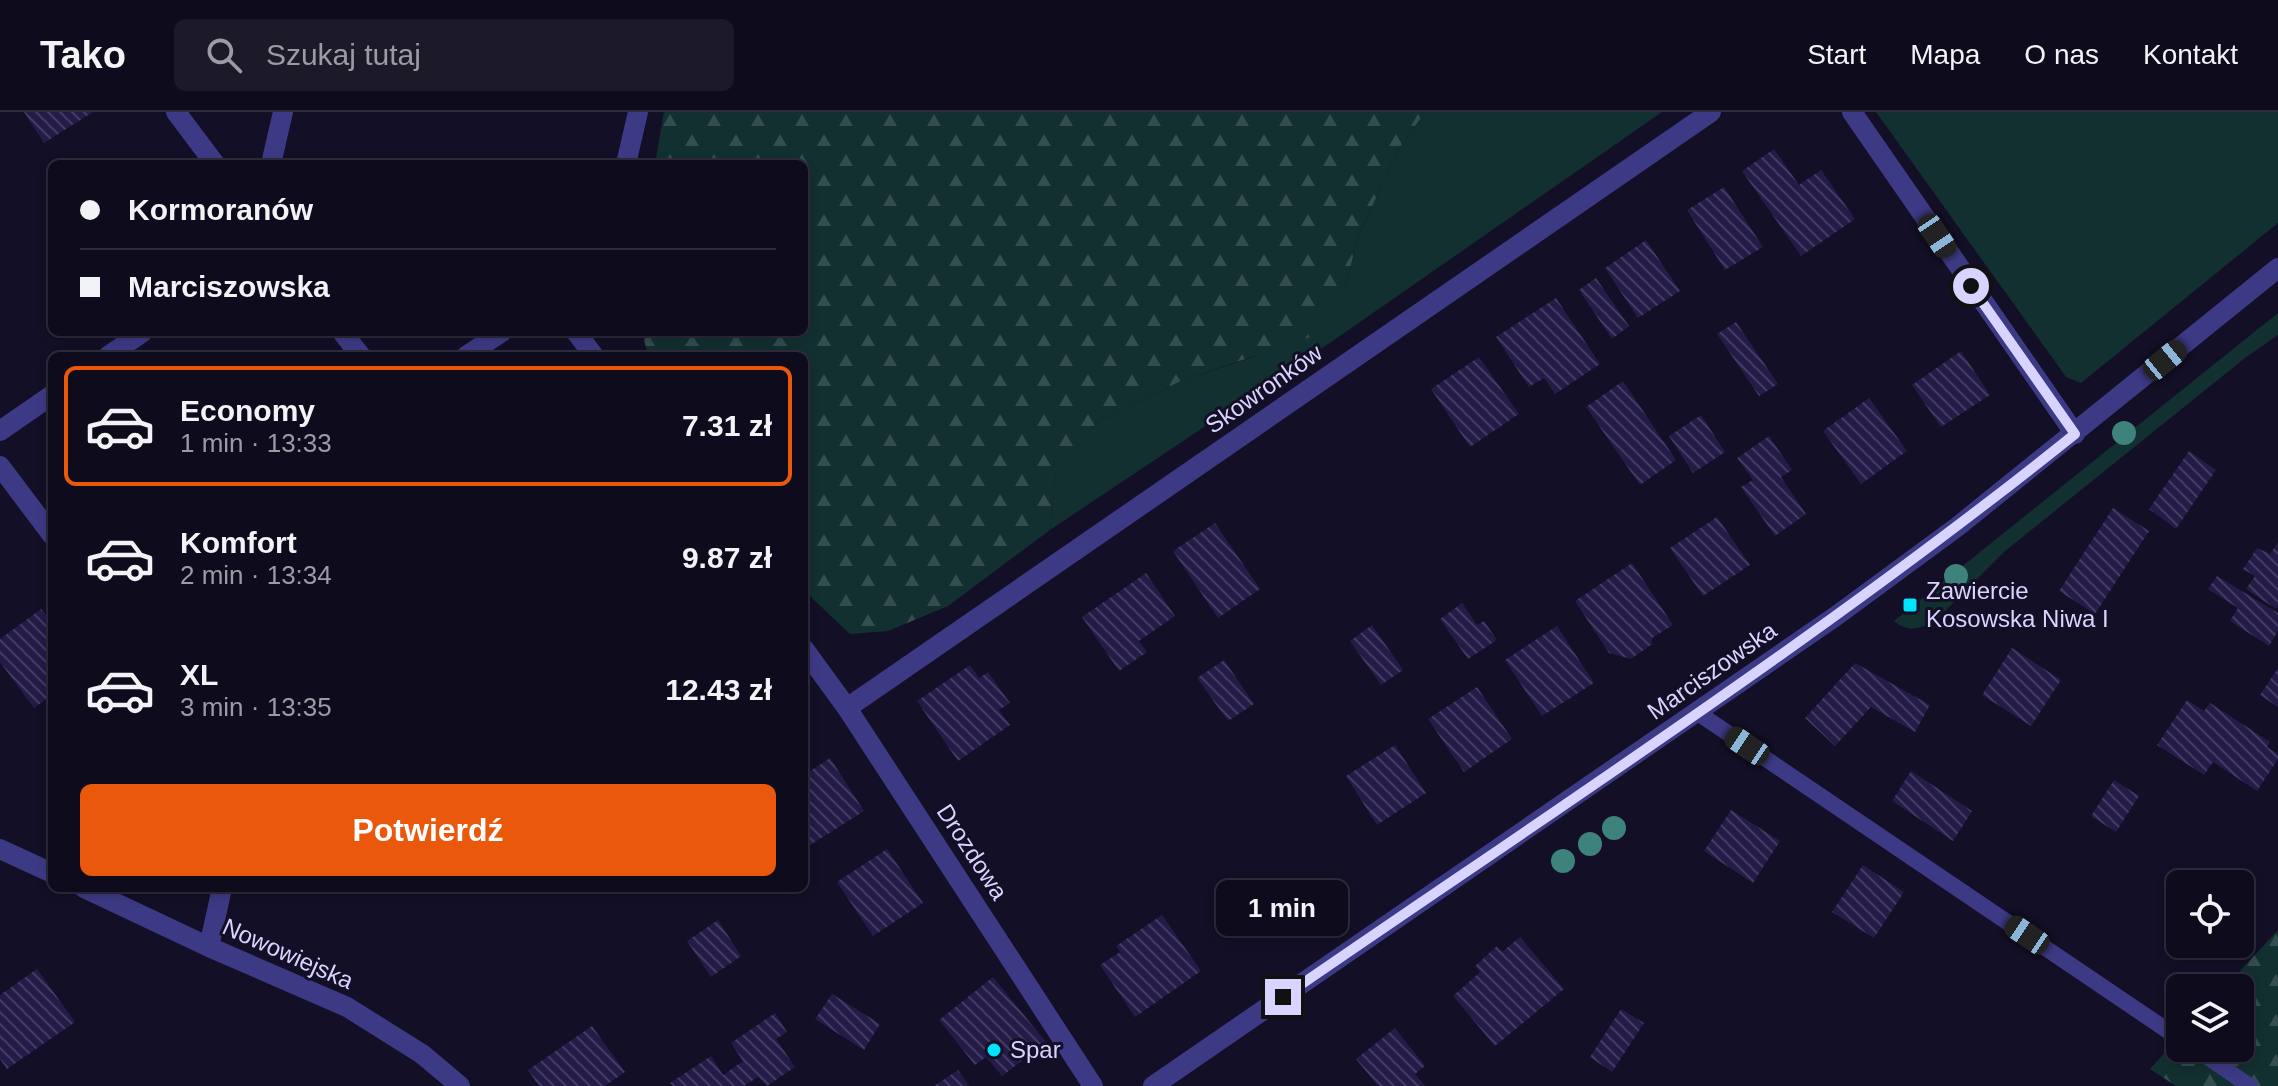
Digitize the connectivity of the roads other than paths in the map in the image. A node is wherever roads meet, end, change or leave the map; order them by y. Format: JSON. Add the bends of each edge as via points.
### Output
{"nodes":[{"id":1,"x":176,"y":112,"type":"edge"},
{"id":2,"x":283,"y":112,"type":"edge"},
{"id":3,"x":638,"y":112,"type":"edge"},
{"id":4,"x":1711,"y":112,"type":"edge"},
{"id":5,"x":1852,"y":112,"type":"edge"},
{"id":6,"x":212,"y":160,"type":"edge"},
{"id":7,"x":272,"y":160,"type":"edge"},
{"id":8,"x":627,"y":160,"type":"edge"},
{"id":9,"x":2278,"y":268,"type":"edge"},
{"id":10,"x":137,"y":336,"type":"edge"},
{"id":11,"x":345,"y":336,"type":"edge"},
{"id":12,"x":496,"y":336,"type":"edge"},
{"id":13,"x":114,"y":352,"type":"edge"},
{"id":14,"x":358,"y":352,"type":"edge"},
{"id":15,"x":472,"y":352,"type":"edge"},
{"id":16,"x":48,"y":398,"type":"edge"},
{"id":17,"x":0,"y":431,"type":"edge"},
{"id":18,"x":2075,"y":434,"type":"junction"},
{"id":19,"x":0,"y":466,"type":"edge"},
{"id":20,"x":48,"y":530,"type":"edge"},
{"id":21,"x":808,"y":654,"type":"edge"},
{"id":22,"x":847,"y":708,"type":"junction"},
{"id":23,"x":1698,"y":713,"type":"junction"},
{"id":24,"x":0,"y":849,"type":"edge"},
{"id":25,"x":48,"y":871,"type":"edge"},
{"id":26,"x":92,"y":892,"type":"edge"},
{"id":27,"x":221,"y":892,"type":"edge"},
{"id":28,"x":209,"y":947,"type":"junction"},
{"id":29,"x":2166,"y":1030,"type":"edge"},
{"id":30,"x":2215,"y":1062,"type":"edge"},
{"id":31,"x":460,"y":1086,"type":"edge"},
{"id":32,"x":1093,"y":1086,"type":"edge"},
{"id":33,"x":1153,"y":1086,"type":"edge"},
{"id":34,"x":2250,"y":1086,"type":"edge"}],
"edges":[{"from":1,"to":6,"type":"street"},
{"from":2,"to":7,"type":"street"},
{"from":3,"to":8,"type":"street"},
{"from":4,"to":22,"type":"street","name":"Skowronków"},
{"from":5,"to":18,"type":"street"},
{"from":9,"to":18,"type":"street","name":"Marciszowska"},
{"from":10,"to":13,"type":"street"},
{"from":11,"to":14,"type":"street"},
{"from":12,"to":15,"type":"street"},
{"from":16,"to":17,"type":"street"},
{"from":18,"to":23,"type":"street","name":"Marciszowska","via":[[1957,527]]},
{"from":19,"to":20,"type":"street"},
{"from":21,"to":22,"type":"street","name":"Drozdowa"},
{"from":22,"to":32,"type":"street","name":"Drozdowa"},
{"from":23,"to":29,"type":"lane"},
{"from":23,"to":33,"type":"street","name":"Marciszowska"},
{"from":24,"to":25,"type":"street"},
{"from":26,"to":28,"type":"street","name":"Nowowiejska"},
{"from":27,"to":28,"type":"street"},
{"from":28,"to":31,"type":"street","name":"Nowowiejska","via":[[347,1007],[422,1054]]},
{"from":30,"to":34,"type":"lane"}]}
